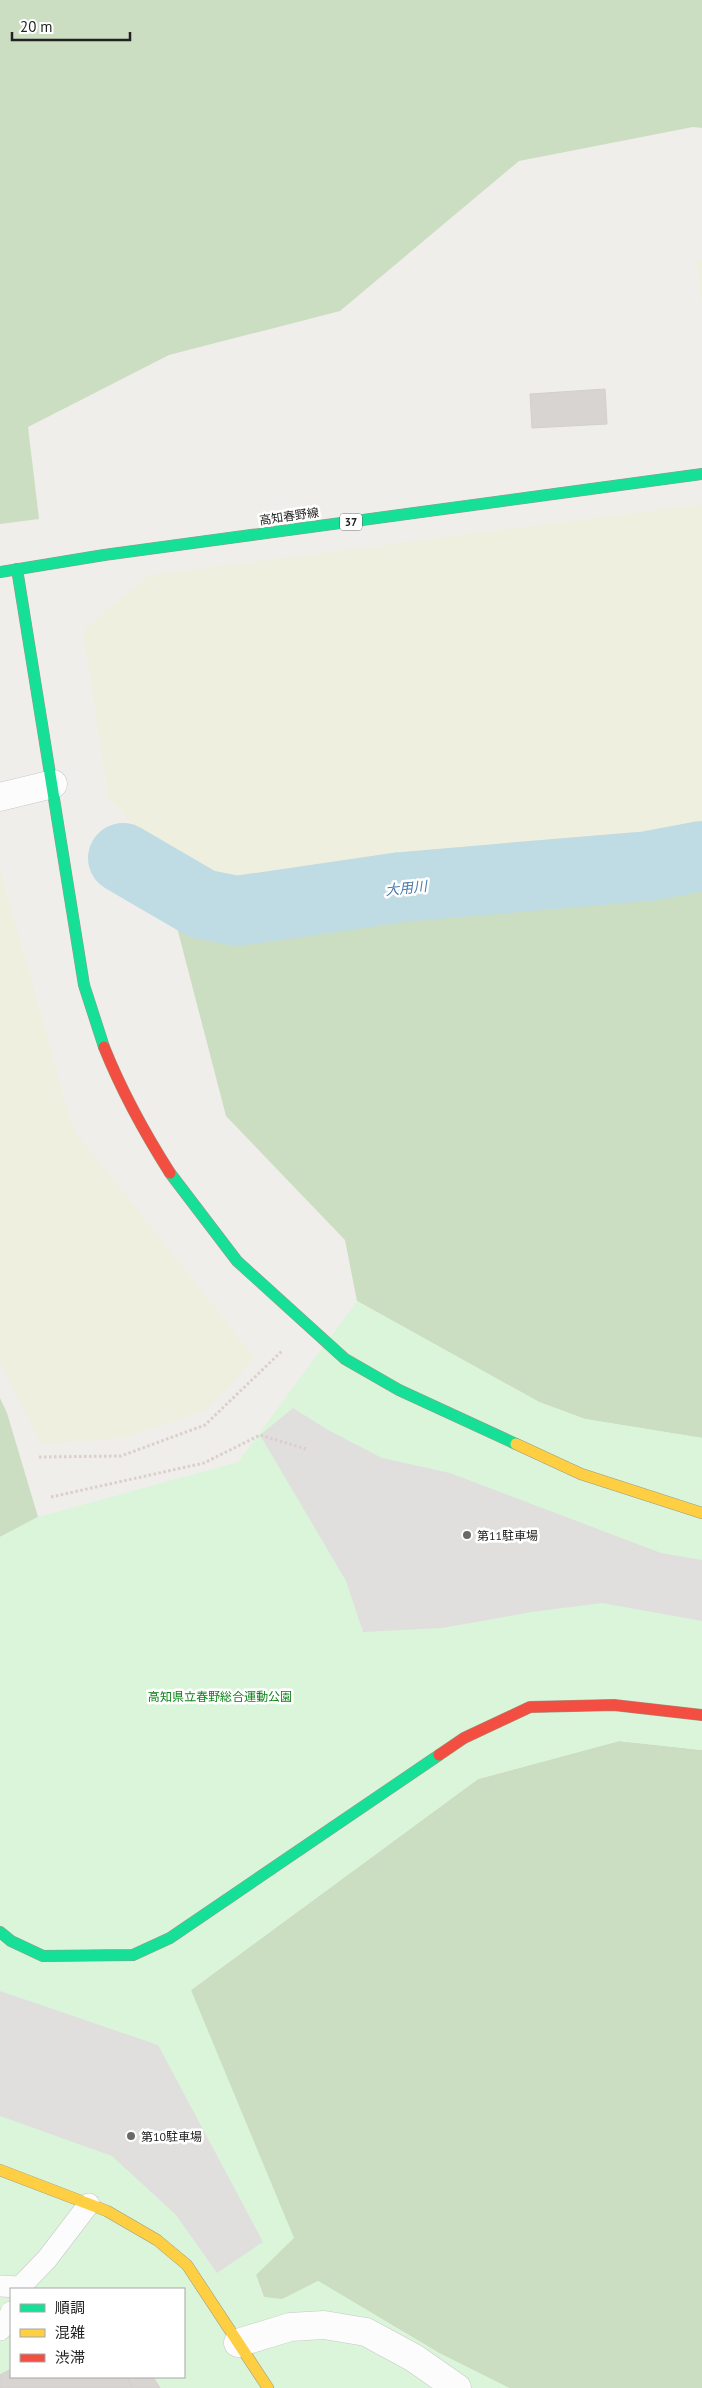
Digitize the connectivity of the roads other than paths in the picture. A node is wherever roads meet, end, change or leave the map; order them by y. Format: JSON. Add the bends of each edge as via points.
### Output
{"nodes":[{"id":1,"x":702,"y":474,"type":"edge"},
{"id":2,"x":17,"y":569,"type":"junction"},
{"id":3,"x":0,"y":572,"type":"edge"},
{"id":4,"x":52,"y":784,"type":"junction"},
{"id":5,"x":0,"y":797,"type":"edge"},
{"id":6,"x":702,"y":1513,"type":"edge"},
{"id":7,"x":702,"y":1714,"type":"edge"},
{"id":8,"x":0,"y":1932,"type":"edge"},
{"id":9,"x":0,"y":2170,"type":"edge"},
{"id":10,"x":89,"y":2204,"type":"junction"},
{"id":11,"x":13,"y":2287,"type":"edge"},
{"id":12,"x":10,"y":2315,"type":"edge"},
{"id":13,"x":0,"y":2330,"type":"edge"},
{"id":14,"x":238,"y":2343,"type":"junction"},
{"id":15,"x":268,"y":2388,"type":"edge"},
{"id":16,"x":457,"y":2388,"type":"edge"}],
"edges":[{"from":1,"to":2,"type":"street","name":"高知春野線","number":"37"},
{"from":2,"to":3,"type":"street","name":"高知春野線","number":"37"},
{"from":2,"to":4,"type":"street"},
{"from":4,"to":5,"type":"street"},
{"from":4,"to":6,"type":"street","via":[[84,985],[99,1035],[144,1132],[178,1185],[237,1262],[345,1358],[399,1390],[581,1474]]},
{"from":7,"to":8,"type":"street","via":[[614,1705],[530,1707],[464,1738],[170,1938],[133,1954],[44,1956],[11,1941]]},
{"from":9,"to":10,"type":"street"},
{"from":10,"to":11,"type":"lane","via":[[47,2259]]},
{"from":10,"to":14,"type":"street","via":[[157,2240],[187,2265]]},
{"from":12,"to":13,"type":"lane"},
{"from":14,"to":15,"type":"street"},
{"from":14,"to":16,"type":"street","via":[[290,2327],[324,2325],[366,2332],[414,2358]]}]}
